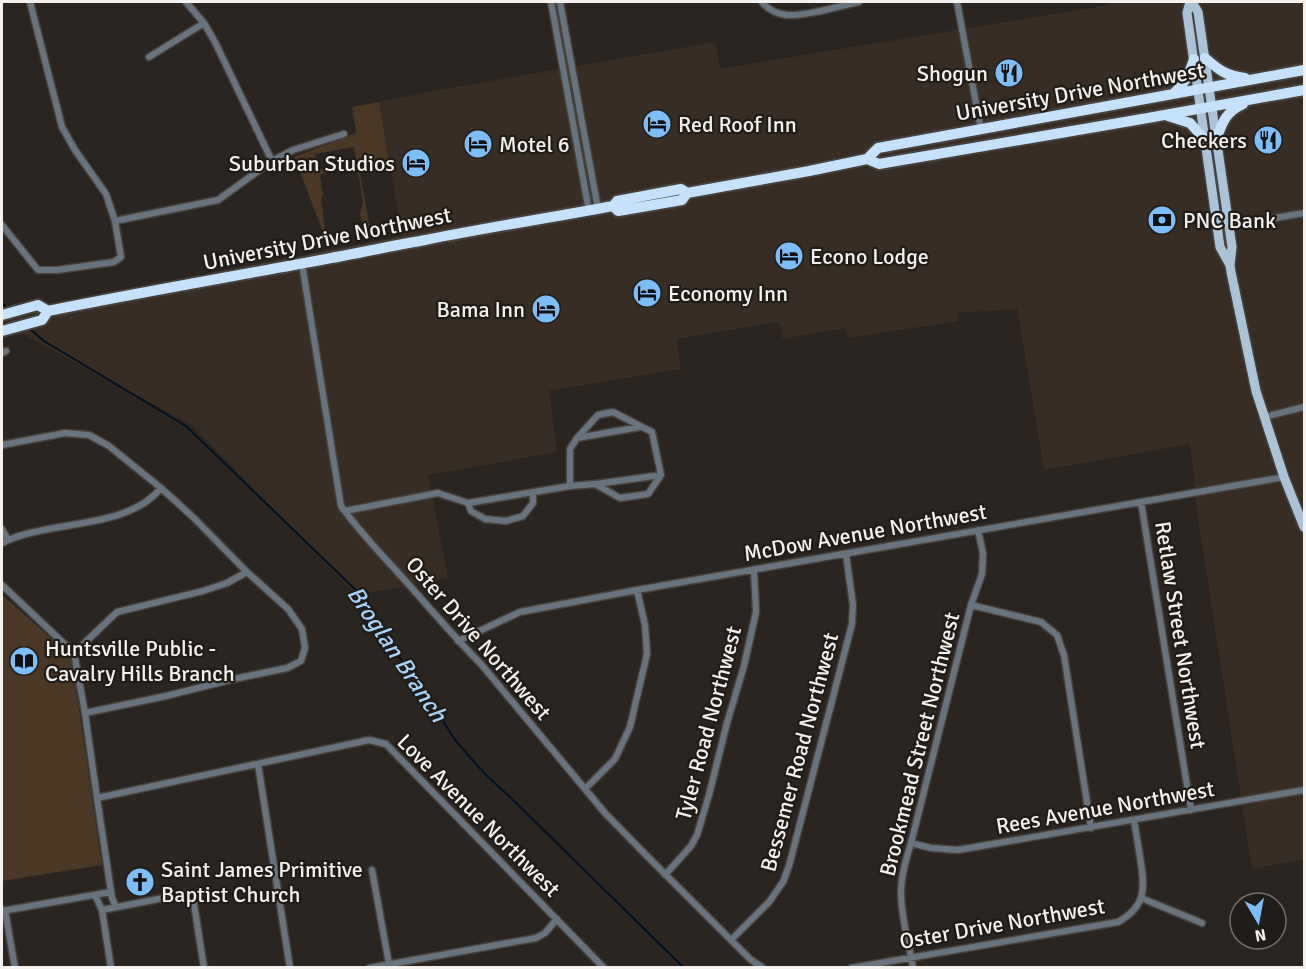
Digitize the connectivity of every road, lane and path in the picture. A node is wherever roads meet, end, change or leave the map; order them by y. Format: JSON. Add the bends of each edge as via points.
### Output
{"nodes":[{"id":1,"x":30,"y":2,"type":"edge"},
{"id":2,"x":186,"y":2,"type":"edge"},
{"id":3,"x":551,"y":2,"type":"edge"},
{"id":4,"x":560,"y":2,"type":"edge"},
{"id":5,"x":762,"y":2,"type":"edge"},
{"id":6,"x":859,"y":2,"type":"edge"},
{"id":7,"x":957,"y":2,"type":"edge"},
{"id":8,"x":1191,"y":2,"type":"edge"},
{"id":9,"x":204,"y":23,"type":"junction"},
{"id":10,"x":149,"y":57,"type":"dead end"},
{"id":11,"x":1199,"y":59,"type":"junction"},
{"id":12,"x":1305,"y":70,"type":"edge"},
{"id":13,"x":1254,"y":79,"type":"junction"},
{"id":14,"x":1204,"y":88,"type":"junction"},
{"id":15,"x":1305,"y":90,"type":"edge"},
{"id":16,"x":1172,"y":94,"type":"junction"},
{"id":17,"x":1256,"y":98,"type":"junction"},
{"id":18,"x":1206,"y":107,"type":"junction"},
{"id":19,"x":1165,"y":115,"type":"junction"},
{"id":20,"x":981,"y":130,"type":"junction"},
{"id":21,"x":344,"y":134,"type":"dead end"},
{"id":22,"x":1211,"y":139,"type":"junction"},
{"id":23,"x":867,"y":159,"type":"junction"},
{"id":24,"x":272,"y":161,"type":"junction"},
{"id":25,"x":593,"y":210,"type":"junction"},
{"id":26,"x":1305,"y":213,"type":"edge"},
{"id":27,"x":115,"y":221,"type":"junction"},
{"id":28,"x":2,"y":225,"type":"edge"},
{"id":29,"x":1229,"y":226,"type":"junction"},
{"id":30,"x":302,"y":264,"type":"junction"},
{"id":31,"x":1230,"y":265,"type":"junction"},
{"id":32,"x":48,"y":311,"type":"junction"},
{"id":33,"x":2,"y":315,"type":"edge"},
{"id":34,"x":2,"y":331,"type":"edge"},
{"id":35,"x":1305,"y":407,"type":"edge"},
{"id":36,"x":1264,"y":417,"type":"junction"},
{"id":37,"x":640,"y":426,"type":"junction"},
{"id":38,"x":577,"y":438,"type":"junction"},
{"id":39,"x":2,"y":445,"type":"edge"},
{"id":40,"x":661,"y":475,"type":"junction"},
{"id":41,"x":1284,"y":477,"type":"junction"},
{"id":42,"x":595,"y":484,"type":"junction"},
{"id":43,"x":570,"y":486,"type":"junction"},
{"id":44,"x":161,"y":488,"type":"junction"},
{"id":45,"x":533,"y":492,"type":"junction"},
{"id":46,"x":1141,"y":502,"type":"junction"},
{"id":47,"x":468,"y":503,"type":"junction"},
{"id":48,"x":345,"y":511,"type":"junction"},
{"id":49,"x":1305,"y":526,"type":"edge"},
{"id":50,"x":2,"y":529,"type":"edge"},
{"id":51,"x":978,"y":530,"type":"junction"},
{"id":52,"x":5,"y":542,"type":"edge"},
{"id":53,"x":846,"y":554,"type":"junction"},
{"id":54,"x":754,"y":570,"type":"junction"},
{"id":55,"x":247,"y":572,"type":"junction"},
{"id":56,"x":2,"y":585,"type":"edge"},
{"id":57,"x":637,"y":590,"type":"junction"},
{"id":58,"x":971,"y":604,"type":"junction"},
{"id":59,"x":458,"y":641,"type":"junction"},
{"id":60,"x":74,"y":653,"type":"junction"},
{"id":61,"x":86,"y":713,"type":"junction"},
{"id":62,"x":258,"y":764,"type":"junction"},
{"id":63,"x":585,"y":789,"type":"junction"},
{"id":64,"x":1305,"y":790,"type":"edge"},
{"id":65,"x":97,"y":798,"type":"junction"},
{"id":66,"x":1191,"y":810,"type":"junction"},
{"id":67,"x":1134,"y":820,"type":"junction"},
{"id":68,"x":1091,"y":828,"type":"junction"},
{"id":69,"x":911,"y":843,"type":"junction"},
{"id":70,"x":372,"y":870,"type":"dead end"},
{"id":71,"x":666,"y":875,"type":"junction"},
{"id":72,"x":111,"y":892,"type":"junction"},
{"id":73,"x":95,"y":895,"type":"junction"},
{"id":74,"x":1141,"y":898,"type":"junction"},
{"id":75,"x":116,"y":907,"type":"junction"},
{"id":76,"x":3,"y":910,"type":"edge"},
{"id":77,"x":102,"y":910,"type":"junction"},
{"id":78,"x":557,"y":919,"type":"junction"},
{"id":79,"x":1202,"y":922,"type":"dead end"},
{"id":80,"x":730,"y":940,"type":"junction"},
{"id":81,"x":911,"y":958,"type":"junction"},
{"id":82,"x":389,"y":964,"type":"junction"},
{"id":83,"x":15,"y":968,"type":"edge"},
{"id":84,"x":111,"y":968,"type":"edge"},
{"id":85,"x":204,"y":968,"type":"edge"},
{"id":86,"x":290,"y":968,"type":"edge"},
{"id":87,"x":369,"y":968,"type":"edge"},
{"id":88,"x":604,"y":968,"type":"edge"},
{"id":89,"x":763,"y":968,"type":"edge"},
{"id":90,"x":851,"y":968,"type":"edge"},
{"id":91,"x":913,"y":968,"type":"edge"}],
"edges":[{"from":1,"to":27,"type":"street","via":[[62,127],[106,194]]},
{"from":2,"to":9,"type":"street"},
{"from":3,"to":25,"type":"street"},
{"from":4,"to":25,"type":"street"},
{"from":5,"to":6,"type":"street","via":[[789,16]]},
{"from":7,"to":20,"type":"street"},
{"from":8,"to":11,"type":"main road","via":[[1198,12]]},
{"from":9,"to":10,"type":"street"},
{"from":9,"to":24,"type":"street"},
{"from":11,"to":13,"type":"highway","via":[[1233,77]]},
{"from":11,"to":14,"type":"main road"},
{"from":11,"to":16,"type":"highway","via":[[1184,84]]},
{"from":12,"to":13,"type":"highway","name":"University Drive Northwest"},
{"from":13,"to":14,"type":"highway","name":"University Drive Northwest"},
{"from":14,"to":16,"type":"highway","name":"University Drive Northwest"},
{"from":14,"to":18,"type":"main road"},
{"from":15,"to":17,"type":"highway","name":"University Drive Northwest"},
{"from":16,"to":20,"type":"highway","name":"University Drive Northwest"},
{"from":17,"to":18,"type":"highway","name":"University Drive Northwest"},
{"from":17,"to":22,"type":"highway","via":[[1234,108]]},
{"from":18,"to":19,"type":"highway","name":"University Drive Northwest"},
{"from":18,"to":22,"type":"main road"},
{"from":19,"to":22,"type":"highway","via":[[1190,123]]},
{"from":19,"to":23,"type":"highway","name":"University Drive Northwest","via":[[879,164]]},
{"from":20,"to":23,"type":"highway","name":"University Drive Northwest","via":[[878,148]]},
{"from":21,"to":24,"type":"street"},
{"from":22,"to":29,"type":"main road"},
{"from":22,"to":31,"type":"main road","via":[[1220,248]]},
{"from":23,"to":25,"type":"highway","name":"University Drive Northwest","via":[[687,193],[682,200],[618,211],[613,206]]},
{"from":24,"to":27,"type":"street","via":[[218,200]]},
{"from":25,"to":30,"type":"highway","name":"University Drive Northwest"},
{"from":26,"to":29,"type":"street"},
{"from":27,"to":28,"type":"street","via":[[121,257],[114,262],[57,270],[38,270]]},
{"from":29,"to":31,"type":"main road"},
{"from":30,"to":32,"type":"highway","name":"University Drive Northwest"},
{"from":30,"to":48,"type":"street","name":"Oster Drive Northwest","via":[[340,506]]},
{"from":31,"to":36,"type":"main road"},
{"from":32,"to":33,"type":"highway","name":"University Drive Northwest","via":[[38,305]]},
{"from":32,"to":34,"type":"highway","name":"University Drive Northwest","via":[[42,320]]},
{"from":35,"to":36,"type":"street"},
{"from":36,"to":41,"type":"main road"},
{"from":37,"to":38,"type":"street"},
{"from":37,"to":38,"type":"street","via":[[613,412],[598,415]]},
{"from":37,"to":40,"type":"street","via":[[652,432]]},
{"from":38,"to":43,"type":"street","via":[[570,449]]},
{"from":39,"to":44,"type":"street","via":[[65,433],[89,435]]},
{"from":40,"to":42,"type":"street"},
{"from":40,"to":42,"type":"street","via":[[648,494],[620,498]]},
{"from":41,"to":46,"type":"street","name":"McDow Avenue Northwest"},
{"from":41,"to":49,"type":"main road"},
{"from":42,"to":43,"type":"street"},
{"from":43,"to":45,"type":"street"},
{"from":44,"to":52,"type":"street","via":[[134,510],[36,531]]},
{"from":44,"to":55,"type":"street"},
{"from":45,"to":47,"type":"street"},
{"from":45,"to":47,"type":"street","via":[[533,503],[523,516],[506,521],[485,519],[471,511]]},
{"from":46,"to":51,"type":"street","name":"McDow Avenue Northwest"},
{"from":46,"to":66,"type":"street","name":"Retlaw Street Northwest"},
{"from":47,"to":48,"type":"street","via":[[438,493]]},
{"from":48,"to":59,"type":"street","name":"Oster Drive Northwest"},
{"from":50,"to":52,"type":"street"},
{"from":51,"to":53,"type":"street","name":"McDow Avenue Northwest"},
{"from":51,"to":58,"type":"street","name":"Brookmead Street Northwest","via":[[982,574]]},
{"from":53,"to":54,"type":"street","name":"McDow Avenue Northwest"},
{"from":53,"to":80,"type":"street","name":"Bessemer Road Northwest","via":[[852,587],[852,624],[789,866],[769,902]]},
{"from":54,"to":57,"type":"street","name":"McDow Avenue Northwest"},
{"from":54,"to":71,"type":"street","name":"Tyler Road Northwest","via":[[756,612],[709,795],[692,846]]},
{"from":55,"to":60,"type":"street","via":[[203,591],[117,612]]},
{"from":55,"to":61,"type":"street","via":[[288,609],[302,629],[305,648],[301,661],[268,673]]},
{"from":56,"to":60,"type":"street"},
{"from":57,"to":59,"type":"street","name":"McDow Avenue Northwest","via":[[520,612]]},
{"from":57,"to":63,"type":"street","via":[[647,654],[630,727],[615,759]]},
{"from":58,"to":68,"type":"street","via":[[1041,622],[1057,635],[1064,655]]},
{"from":58,"to":69,"type":"street","name":"Brookmead Street Northwest"},
{"from":59,"to":63,"type":"street","name":"Oster Drive Northwest"},
{"from":60,"to":61,"type":"street"},
{"from":61,"to":65,"type":"street"},
{"from":62,"to":65,"type":"street","name":"Love Avenue Northwest"},
{"from":62,"to":78,"type":"street","name":"Love Avenue Northwest","via":[[369,740],[386,744]]},
{"from":62,"to":86,"type":"street"},
{"from":63,"to":71,"type":"street","name":"Oster Drive Northwest"},
{"from":64,"to":66,"type":"street","name":"Rees Avenue Northwest"},
{"from":65,"to":72,"type":"street"},
{"from":66,"to":67,"type":"street","name":"Rees Avenue Northwest"},
{"from":67,"to":68,"type":"street","name":"Rees Avenue Northwest"},
{"from":67,"to":74,"type":"street","via":[[1143,873]]},
{"from":68,"to":69,"type":"street","name":"Rees Avenue Northwest","via":[[958,850]]},
{"from":69,"to":81,"type":"street","name":"Brookmead Street Northwest","via":[[901,893]]},
{"from":70,"to":82,"type":"street"},
{"from":71,"to":80,"type":"street","name":"Oster Drive Northwest"},
{"from":72,"to":73,"type":"street"},
{"from":72,"to":75,"type":"street"},
{"from":73,"to":76,"type":"street"},
{"from":73,"to":77,"type":"street"},
{"from":74,"to":79,"type":"street"},
{"from":74,"to":81,"type":"street","name":"Oster Drive Northwest","via":[[1134,911],[1118,922]]},
{"from":75,"to":77,"type":"street"},
{"from":75,"to":85,"type":"street","via":[[189,893]]},
{"from":76,"to":83,"type":"street"},
{"from":77,"to":84,"type":"street"},
{"from":78,"to":82,"type":"street","via":[[536,938]]},
{"from":78,"to":88,"type":"street","name":"Love Avenue Northwest"},
{"from":80,"to":89,"type":"street","name":"Oster Drive Northwest"},
{"from":81,"to":90,"type":"street","name":"Oster Drive Northwest"},
{"from":81,"to":91,"type":"street","name":"Brookmead Street Northwest"},
{"from":82,"to":87,"type":"street"}]}
